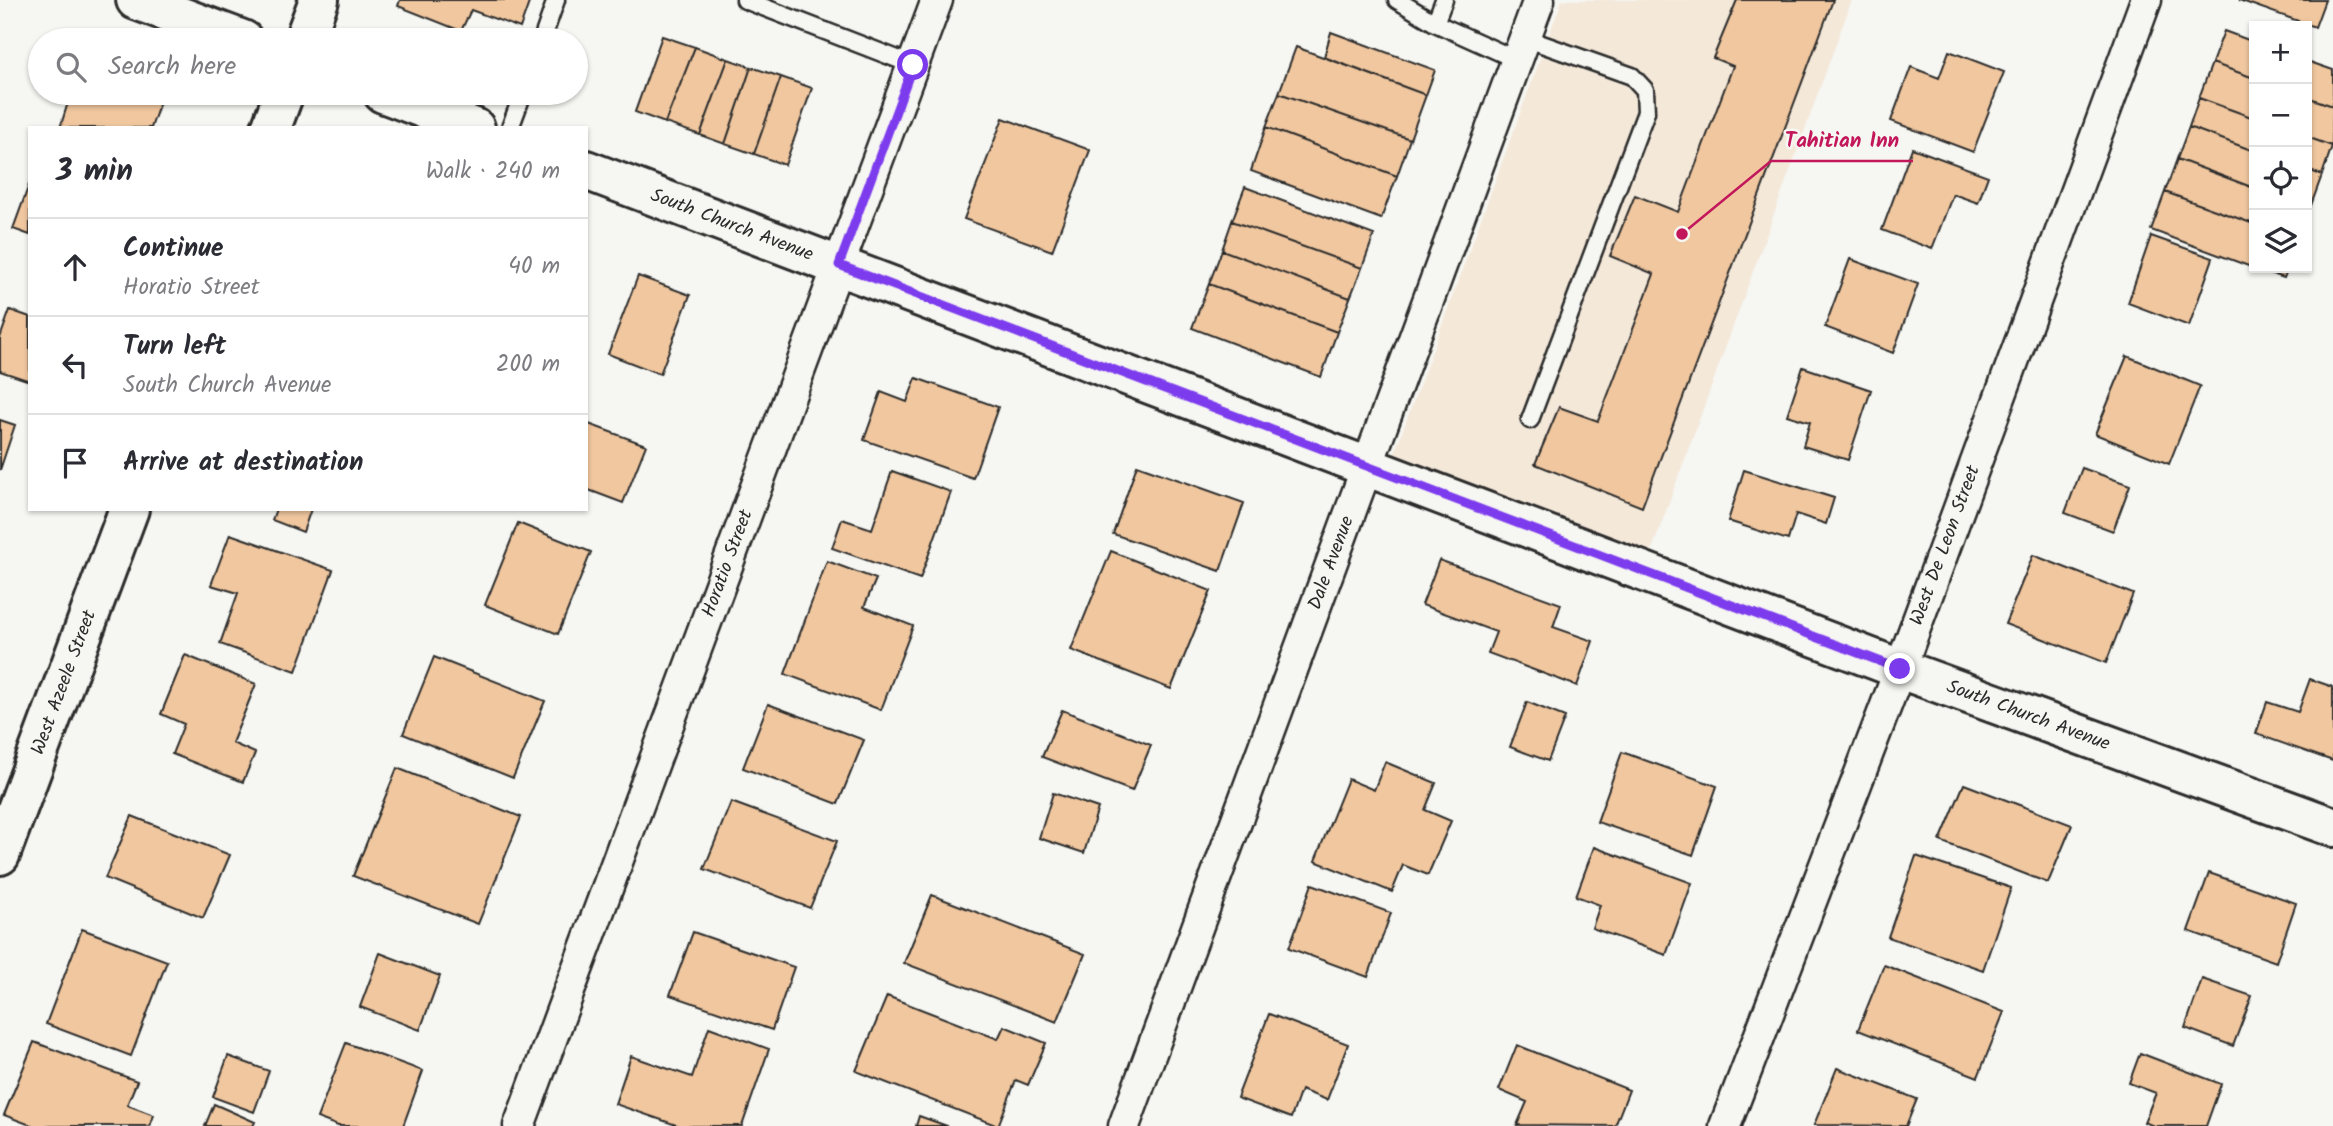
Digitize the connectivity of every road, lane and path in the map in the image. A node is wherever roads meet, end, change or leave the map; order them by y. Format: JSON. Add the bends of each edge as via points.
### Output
{"nodes":[{"id":1,"x":136,"y":0,"type":"edge"},
{"id":2,"x":319,"y":0,"type":"edge"},
{"id":3,"x":556,"y":0,"type":"edge"},
{"id":4,"x":745,"y":0,"type":"edge"},
{"id":5,"x":937,"y":0,"type":"edge"},
{"id":6,"x":1397,"y":0,"type":"edge"},
{"id":7,"x":1444,"y":0,"type":"edge"},
{"id":8,"x":1539,"y":0,"type":"edge"},
{"id":9,"x":2146,"y":0,"type":"edge"},
{"id":10,"x":1435,"y":23,"type":"junction"},
{"id":11,"x":211,"y":28,"type":"edge"},
{"id":12,"x":308,"y":28,"type":"edge"},
{"id":13,"x":546,"y":28,"type":"edge"},
{"id":14,"x":1521,"y":49,"type":"junction"},
{"id":15,"x":913,"y":65,"type":"junction"},
{"id":16,"x":280,"y":105,"type":"edge"},
{"id":17,"x":415,"y":105,"type":"edge"},
{"id":18,"x":519,"y":105,"type":"edge"},
{"id":19,"x":272,"y":126,"type":"edge"},
{"id":20,"x":470,"y":126,"type":"edge"},
{"id":21,"x":511,"y":126,"type":"edge"},
{"id":22,"x":588,"y":171,"type":"edge"},
{"id":23,"x":839,"y":265,"type":"junction"},
{"id":24,"x":1531,"y":420,"type":"dead end"},
{"id":25,"x":1367,"y":464,"type":"junction"},
{"id":26,"x":128,"y":511,"type":"edge"},
{"id":27,"x":1900,"y":669,"type":"junction"},
{"id":28,"x":2333,"y":827,"type":"edge"},
{"id":29,"x":0,"y":855,"type":"edge"},
{"id":30,"x":519,"y":1126,"type":"edge"},
{"id":31,"x":1124,"y":1126,"type":"edge"},
{"id":32,"x":1725,"y":1126,"type":"edge"}],
"edges":[{"from":1,"to":11,"type":"street"},
{"from":2,"to":12,"type":"street"},
{"from":3,"to":13,"type":"lane"},
{"from":4,"to":15,"type":"lane"},
{"from":5,"to":15,"type":"street","name":"Horatio Street"},
{"from":6,"to":10,"type":"lane"},
{"from":7,"to":10,"type":"lane"},
{"from":8,"to":14,"type":"street","name":"Dale Avenue"},
{"from":9,"to":27,"type":"street","name":"West De Leon Street"},
{"from":10,"to":14,"type":"lane"},
{"from":14,"to":24,"type":"lane","via":[[1632,76],[1645,90],[1646,112]]},
{"from":14,"to":25,"type":"street","name":"Dale Avenue"},
{"from":15,"to":23,"type":"street","name":"Horatio Street"},
{"from":16,"to":19,"type":"street"},
{"from":17,"to":20,"type":"street"},
{"from":18,"to":21,"type":"lane"},
{"from":22,"to":23,"type":"street","name":"South Church Avenue"},
{"from":23,"to":25,"type":"street","name":"South Church Avenue"},
{"from":23,"to":30,"type":"street","name":"Horatio Street"},
{"from":25,"to":27,"type":"street","name":"South Church Avenue"},
{"from":25,"to":31,"type":"street","name":"Dale Avenue"},
{"from":26,"to":29,"type":"street","name":"West Azeele Street"},
{"from":27,"to":28,"type":"street","name":"South Church Avenue"},
{"from":27,"to":32,"type":"street","name":"West De Leon Street"}]}
